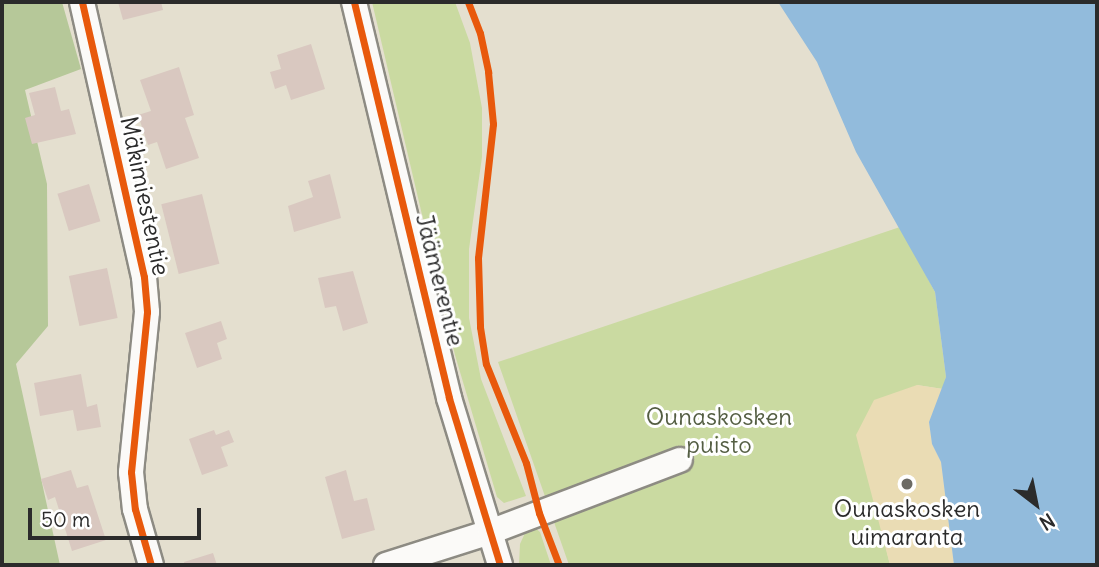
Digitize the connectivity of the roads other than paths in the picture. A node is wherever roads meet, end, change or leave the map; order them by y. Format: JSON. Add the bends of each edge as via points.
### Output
{"nodes":[{"id":1,"x":82,"y":2,"type":"edge"},
{"id":2,"x":354,"y":2,"type":"edge"},
{"id":3,"x":680,"y":460,"type":"dead end"},
{"id":4,"x":490,"y":532,"type":"junction"},
{"id":5,"x":151,"y":565,"type":"edge"},
{"id":6,"x":386,"y":565,"type":"edge"},
{"id":7,"x":500,"y":565,"type":"edge"}],
"edges":[{"from":1,"to":5,"type":"street","name":"Mäkimiestentie","via":[[144,277],[147,312],[131,472],[135,509]]},
{"from":2,"to":4,"type":"street","name":"Jäämerentie","via":[[449,398]]},
{"from":3,"to":4,"type":"street"},
{"from":4,"to":6,"type":"street"},
{"from":4,"to":7,"type":"street","name":"Jäämerentie"}]}
